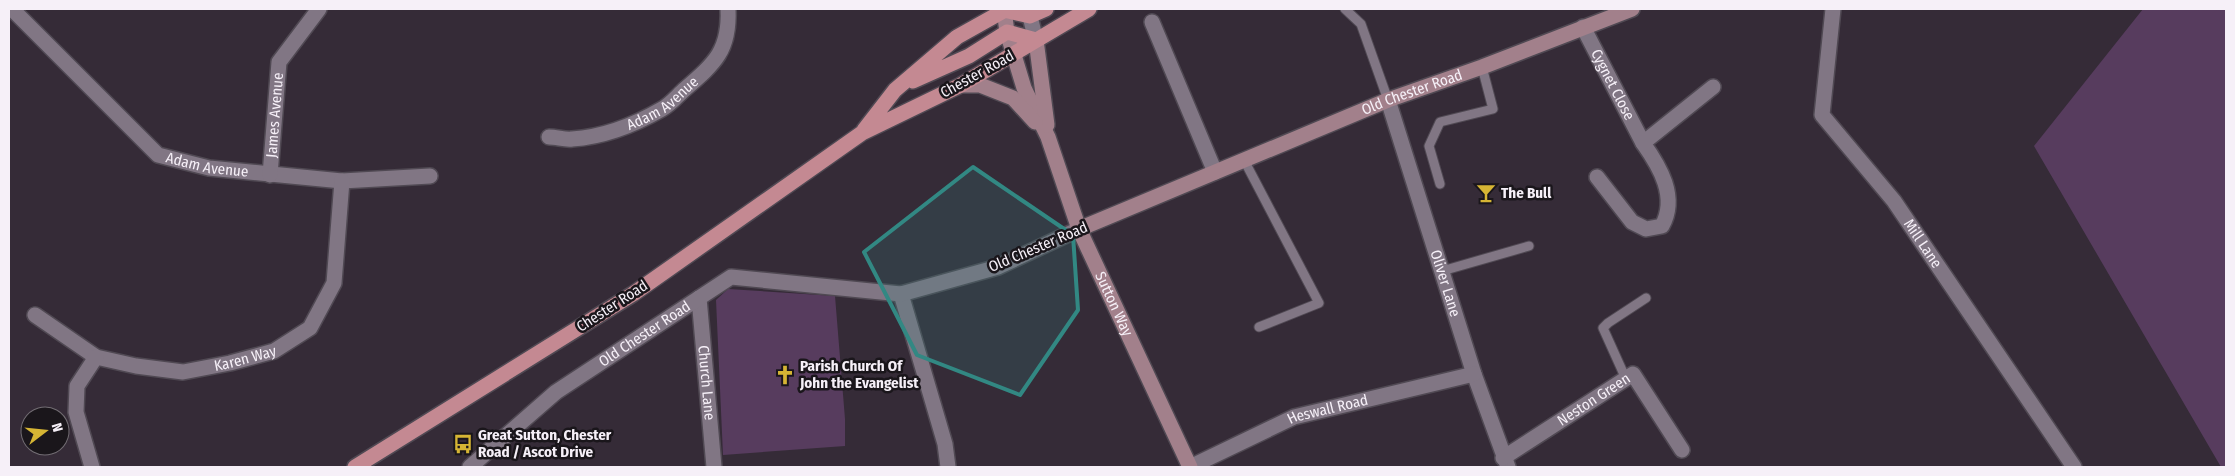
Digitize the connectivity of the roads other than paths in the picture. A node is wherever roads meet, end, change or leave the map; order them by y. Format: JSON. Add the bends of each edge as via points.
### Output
{"nodes":[{"id":1,"x":319,"y":9,"type":"edge"},
{"id":2,"x":728,"y":9,"type":"edge"},
{"id":3,"x":1005,"y":9,"type":"edge"},
{"id":4,"x":1046,"y":9,"type":"edge"},
{"id":5,"x":1089,"y":9,"type":"edge"},
{"id":6,"x":1345,"y":9,"type":"edge"},
{"id":7,"x":1631,"y":9,"type":"edge"},
{"id":8,"x":1833,"y":9,"type":"edge"},
{"id":9,"x":13,"y":12,"type":"edge"},
{"id":10,"x":1029,"y":12,"type":"edge"},
{"id":11,"x":1152,"y":22,"type":"dead end"},
{"id":12,"x":1583,"y":27,"type":"junction"},
{"id":13,"x":1007,"y":32,"type":"junction"},
{"id":14,"x":1036,"y":40,"type":"junction"},
{"id":15,"x":1014,"y":54,"type":"junction"},
{"id":16,"x":1482,"y":67,"type":"junction"},
{"id":17,"x":961,"y":84,"type":"junction"},
{"id":18,"x":1713,"y":87,"type":"dead end"},
{"id":19,"x":895,"y":90,"type":"junction"},
{"id":20,"x":1388,"y":100,"type":"junction"},
{"id":21,"x":862,"y":133,"type":"junction"},
{"id":22,"x":549,"y":137,"type":"dead end"},
{"id":23,"x":1048,"y":137,"type":"junction"},
{"id":24,"x":1643,"y":143,"type":"junction"},
{"id":25,"x":1244,"y":160,"type":"junction"},
{"id":26,"x":1215,"y":172,"type":"junction"},
{"id":27,"x":270,"y":175,"type":"junction"},
{"id":28,"x":430,"y":176,"type":"dead end"},
{"id":29,"x":1597,"y":178,"type":"dead end"},
{"id":30,"x":342,"y":181,"type":"junction"},
{"id":31,"x":1440,"y":184,"type":"dead end"},
{"id":32,"x":1079,"y":229,"type":"junction"},
{"id":33,"x":1529,"y":246,"type":"dead end"},
{"id":34,"x":1442,"y":271,"type":"junction"},
{"id":35,"x":901,"y":294,"type":"junction"},
{"id":36,"x":699,"y":298,"type":"junction"},
{"id":37,"x":1646,"y":298,"type":"dead end"},
{"id":38,"x":34,"y":315,"type":"dead end"},
{"id":39,"x":1259,"y":327,"type":"dead end"},
{"id":40,"x":96,"y":357,"type":"junction"},
{"id":41,"x":1474,"y":374,"type":"junction"},
{"id":42,"x":1626,"y":379,"type":"junction"},
{"id":43,"x":1682,"y":450,"type":"dead end"},
{"id":44,"x":1506,"y":463,"type":"edge"},
{"id":45,"x":92,"y":467,"type":"edge"},
{"id":46,"x":355,"y":467,"type":"edge"},
{"id":47,"x":470,"y":467,"type":"edge"},
{"id":48,"x":714,"y":467,"type":"edge"},
{"id":49,"x":948,"y":467,"type":"edge"},
{"id":50,"x":1190,"y":467,"type":"edge"},
{"id":51,"x":2074,"y":467,"type":"edge"}],
"edges":[{"from":1,"to":27,"type":"street","name":"James Avenue","via":[[279,62]]},
{"from":2,"to":22,"type":"street","name":"Adam Avenue","via":[[729,27],[711,66],[664,108],[603,133],[572,139]]},
{"from":3,"to":10,"type":"main road"},
{"from":3,"to":13,"type":"main road","name":"Sutton Way"},
{"from":3,"to":19,"type":"main road","name":"Chester Road","via":[[957,37]]},
{"from":4,"to":10,"type":"main road"},
{"from":5,"to":14,"type":"main road","name":"Chester Road"},
{"from":6,"to":20,"type":"lane","via":[[1362,24]]},
{"from":7,"to":12,"type":"main road","name":"Old Chester Road"},
{"from":8,"to":51,"type":"street","name":"Mill Lane","via":[[1822,115],[1894,201]]},
{"from":9,"to":27,"type":"street","name":"Adam Avenue","via":[[158,155],[209,168]]},
{"from":10,"to":14,"type":"street"},
{"from":11,"to":26,"type":"street"},
{"from":12,"to":16,"type":"main road","name":"Old Chester Road"},
{"from":12,"to":24,"type":"street","name":"Cygnet Close"},
{"from":13,"to":14,"type":"main road"},
{"from":13,"to":15,"type":"main road","name":"Sutton Way"},
{"from":13,"to":19,"type":"main road","via":[[969,56]]},
{"from":14,"to":15,"type":"main road","name":"Chester Road"},
{"from":14,"to":23,"type":"main road","name":"Sutton Way"},
{"from":15,"to":17,"type":"main road","name":"Chester Road"},
{"from":15,"to":23,"type":"main road","name":"Sutton Way","via":[[1024,88]]},
{"from":16,"to":20,"type":"main road","name":"Old Chester Road"},
{"from":16,"to":31,"type":"lane","via":[[1493,109],[1440,122],[1429,146]]},
{"from":17,"to":21,"type":"main road","name":"Chester Road"},
{"from":17,"to":23,"type":"main road","name":"Sutton Way","via":[[980,85],[1013,98]]},
{"from":18,"to":24,"type":"street"},
{"from":19,"to":21,"type":"main road","name":"Chester Road"},
{"from":20,"to":25,"type":"main road","name":"Old Chester Road"},
{"from":20,"to":34,"type":"street","name":"Oliver Lane"},
{"from":21,"to":46,"type":"main road","name":"Chester Road","via":[[633,294]]},
{"from":23,"to":32,"type":"main road","name":"Sutton Way"},
{"from":24,"to":29,"type":"street","name":"Cygnet Close","via":[[1658,163],[1669,201],[1668,216],[1662,226],[1646,228],[1632,222]]},
{"from":25,"to":26,"type":"main road","name":"Old Chester Road"},
{"from":25,"to":39,"type":"lane","via":[[1319,303]]},
{"from":26,"to":32,"type":"main road","name":"Old Chester Road"},
{"from":27,"to":30,"type":"street","name":"Adam Avenue"},
{"from":28,"to":30,"type":"street","name":"Adam Avenue"},
{"from":30,"to":40,"type":"street","name":"Karen Way","via":[[334,283],[310,328],[274,351],[183,372]]},
{"from":32,"to":35,"type":"street","name":"Old Chester Road","via":[[998,267]]},
{"from":32,"to":50,"type":"main road","name":"Sutton Way"},
{"from":33,"to":34,"type":"lane"},
{"from":34,"to":41,"type":"street","name":"Oliver Lane"},
{"from":35,"to":36,"type":"street","name":"Old Chester Road","via":[[731,277]]},
{"from":35,"to":49,"type":"street"},
{"from":36,"to":47,"type":"street","name":"Old Chester Road","via":[[556,392]]},
{"from":36,"to":48,"type":"street","name":"Church Lane"},
{"from":37,"to":42,"type":"lane","via":[[1603,328]]},
{"from":38,"to":40,"type":"street","name":"Karen Way"},
{"from":40,"to":45,"type":"street","via":[[77,386],[76,412]]},
{"from":41,"to":44,"type":"street","name":"Oliver Lane"},
{"from":41,"to":50,"type":"street","name":"Heswall Road","via":[[1294,417]]},
{"from":42,"to":43,"type":"street","name":"Neston Green","via":[[1633,374]]},
{"from":42,"to":44,"type":"street","name":"Neston Green"}]}
